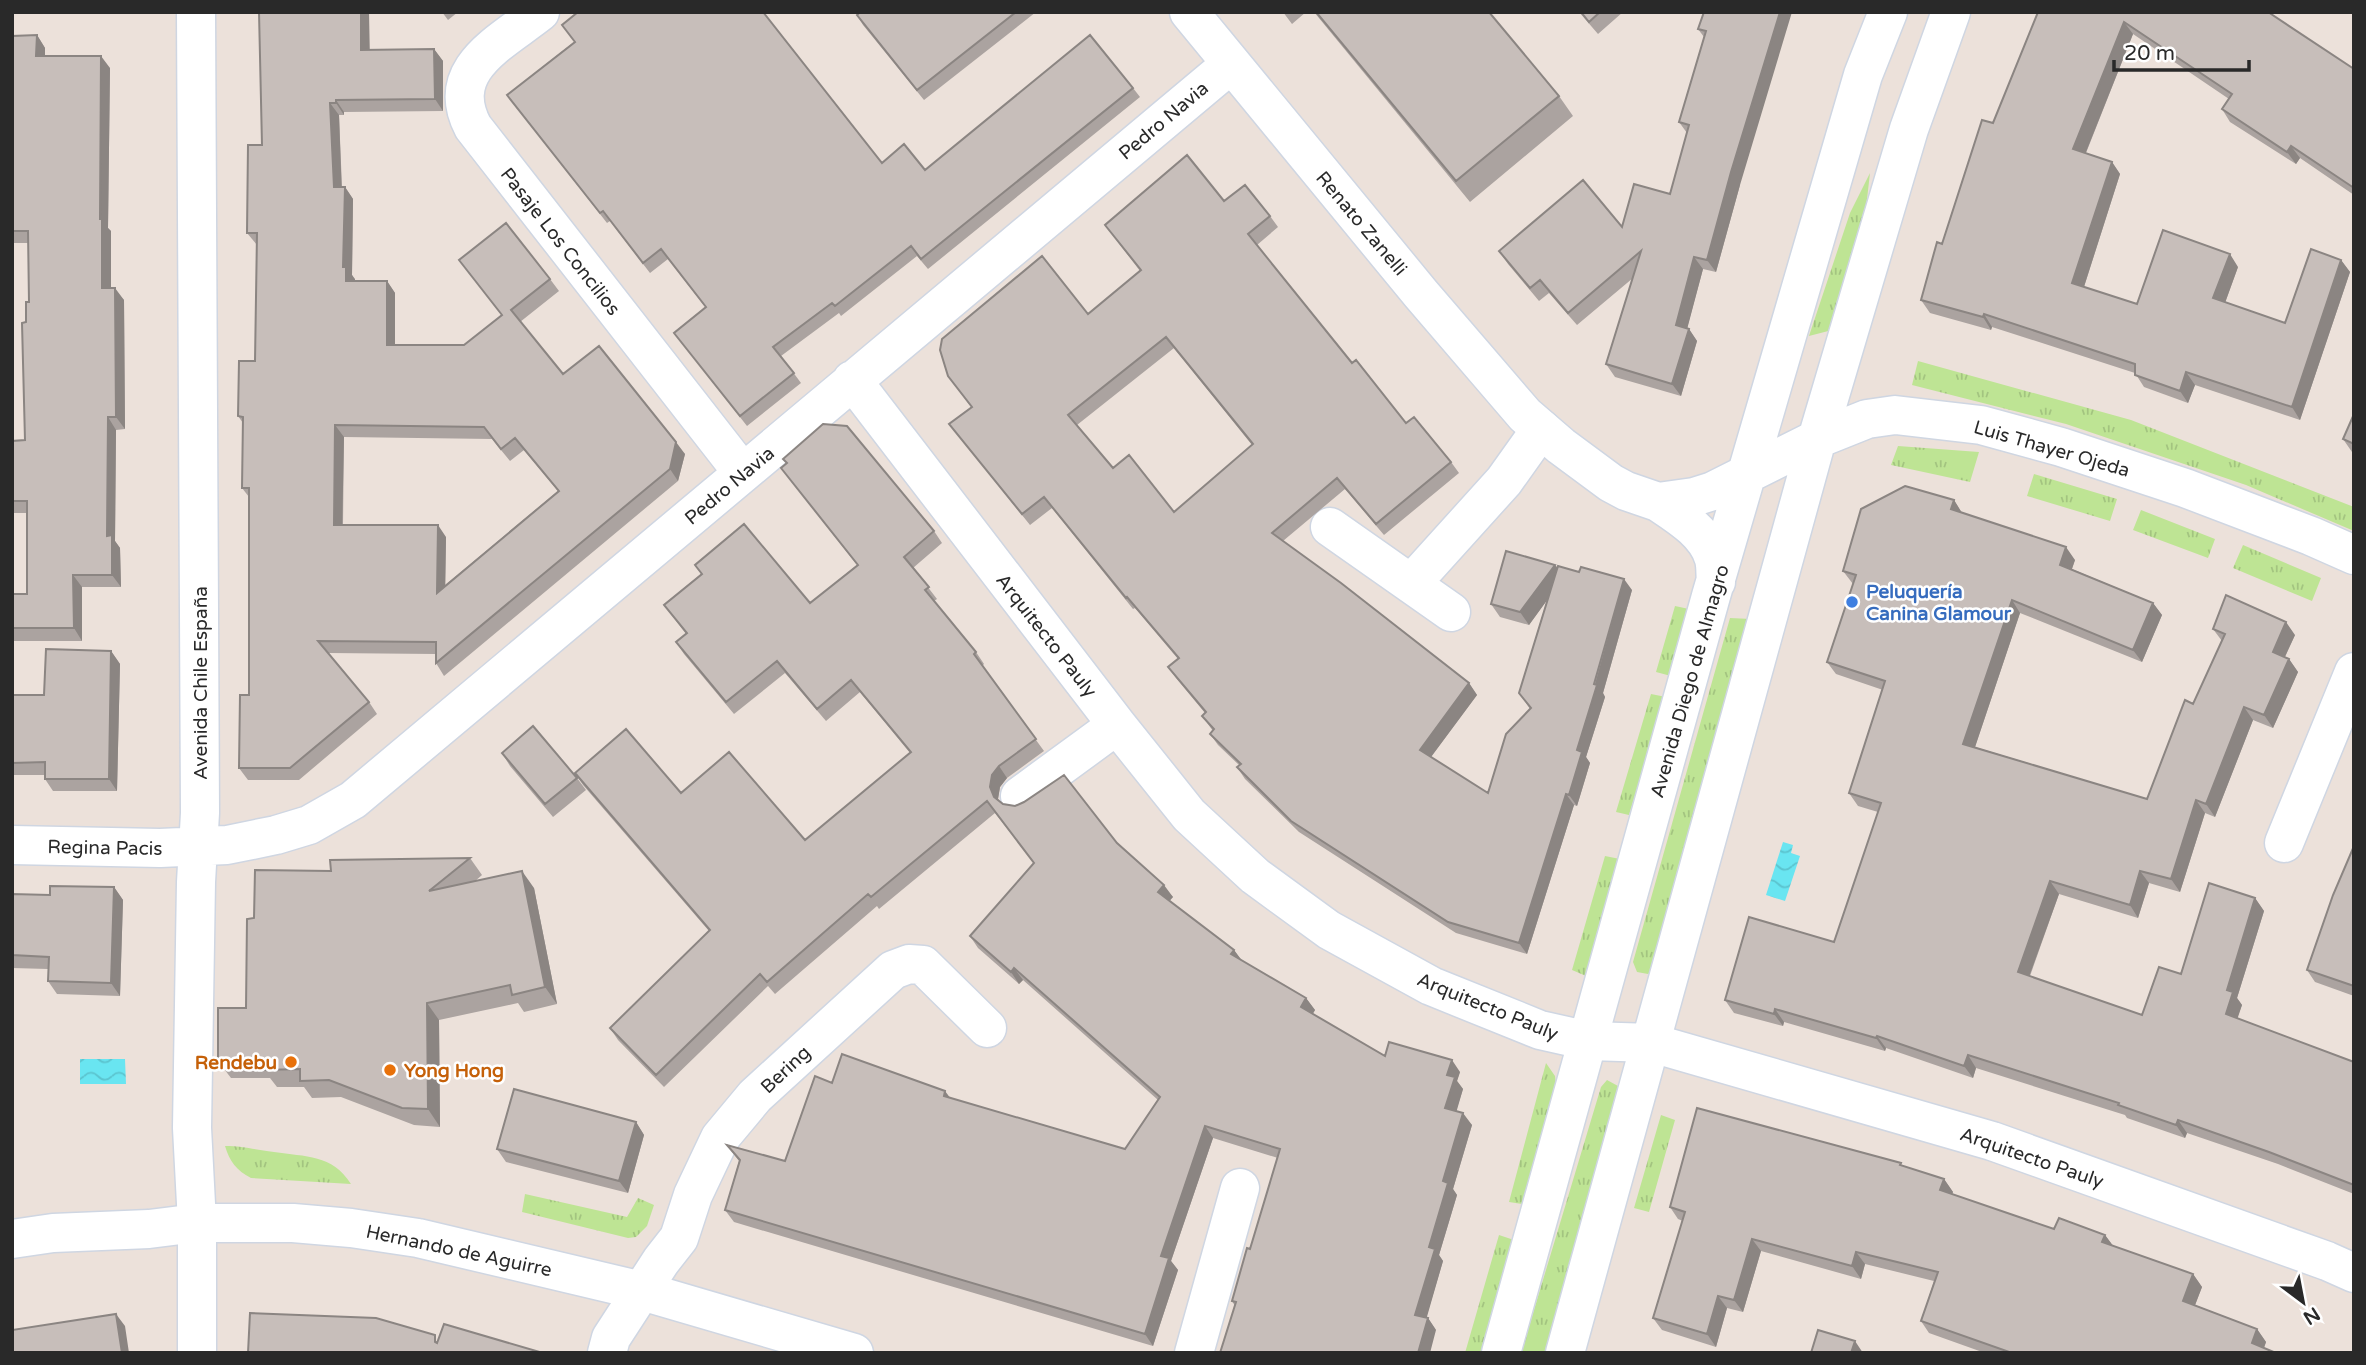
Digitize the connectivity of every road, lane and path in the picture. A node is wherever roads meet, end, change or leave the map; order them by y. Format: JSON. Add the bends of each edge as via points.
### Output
{"nodes":[{"id":1,"x":196,"y":12,"type":"edge"},
{"id":2,"x":540,"y":12,"type":"edge"},
{"id":3,"x":1189,"y":12,"type":"edge"},
{"id":4,"x":1888,"y":12,"type":"edge"},
{"id":5,"x":1951,"y":12,"type":"edge"},
{"id":6,"x":1230,"y":64,"type":"junction"},
{"id":7,"x":852,"y":380,"type":"junction"},
{"id":8,"x":1541,"y":429,"type":"junction"},
{"id":9,"x":1817,"y":439,"type":"junction"},
{"id":10,"x":743,"y":473,"type":"junction"},
{"id":11,"x":1748,"y":474,"type":"junction"},
{"id":12,"x":1658,"y":502,"type":"junction"},
{"id":13,"x":1330,"y":527,"type":"dead end"},
{"id":14,"x":2354,"y":555,"type":"edge"},
{"id":15,"x":1716,"y":582,"type":"junction"},
{"id":16,"x":1411,"y":584,"type":"junction"},
{"id":17,"x":1451,"y":612,"type":"dead end"},
{"id":18,"x":2354,"y":672,"type":"edge"},
{"id":19,"x":1117,"y":725,"type":"junction"},
{"id":20,"x":1020,"y":796,"type":"dead end"},
{"id":21,"x":2284,"y":843,"type":"dead end"},
{"id":22,"x":12,"y":845,"type":"edge"},
{"id":23,"x":198,"y":847,"type":"junction"},
{"id":24,"x":987,"y":1028,"type":"dead end"},
{"id":25,"x":1589,"y":1041,"type":"junction"},
{"id":26,"x":1652,"y":1043,"type":"junction"},
{"id":27,"x":1240,"y":1188,"type":"dead end"},
{"id":28,"x":197,"y":1223,"type":"junction"},
{"id":29,"x":149,"y":1229,"type":"junction"},
{"id":30,"x":12,"y":1239,"type":"edge"},
{"id":31,"x":12,"y":1259,"type":"edge"},
{"id":32,"x":2354,"y":1273,"type":"edge"},
{"id":33,"x":642,"y":1291,"type":"junction"},
{"id":34,"x":197,"y":1353,"type":"edge"},
{"id":35,"x":607,"y":1353,"type":"edge"},
{"id":36,"x":854,"y":1353,"type":"edge"},
{"id":37,"x":1194,"y":1353,"type":"edge"},
{"id":38,"x":1501,"y":1353,"type":"edge"},
{"id":39,"x":1565,"y":1353,"type":"edge"}],
"edges":[{"from":1,"to":23,"type":"street","name":"Avenida Chile España"},
{"from":2,"to":10,"type":"street","name":"Pasaje Los Concilios","via":[[474,66],[465,85],[466,114]]},
{"from":3,"to":6,"type":"street","name":"Renato Zanelli"},
{"from":4,"to":11,"type":"street","name":"Avenida Diego de Almagro","via":[[1863,75]]},
{"from":5,"to":9,"type":"street","via":[[1909,129]]},
{"from":6,"to":7,"type":"street","name":"Pedro Navia"},
{"from":6,"to":8,"type":"street","name":"Renato Zanelli","via":[[1421,294]]},
{"from":7,"to":10,"type":"street","name":"Pedro Navia"},
{"from":7,"to":19,"type":"street","name":"Arquitecto Pauly"},
{"from":8,"to":12,"type":"street","name":"Renato Zanelli","via":[[1611,483]]},
{"from":8,"to":16,"type":"street","via":[[1504,481]]},
{"from":9,"to":11,"type":"street","name":"Luis Thayer Ojeda"},
{"from":9,"to":14,"type":"street","name":"Luis Thayer Ojeda","via":[[1867,419],[1895,415],[1981,425],[2185,488]]},
{"from":9,"to":26,"type":"street"},
{"from":10,"to":23,"type":"street","name":"Pedro Navia","via":[[353,800],[309,825],[227,845]]},
{"from":11,"to":12,"type":"street","name":"Renato Zanelli","via":[[1694,497]]},
{"from":11,"to":15,"type":"street","name":"Avenida Diego de Almagro"},
{"from":12,"to":15,"type":"street","via":[[1704,541],[1714,558]]},
{"from":13,"to":16,"type":"street"},
{"from":15,"to":25,"type":"street","name":"Avenida Diego de Almagro"},
{"from":16,"to":17,"type":"street"},
{"from":18,"to":21,"type":"street"},
{"from":19,"to":20,"type":"street"},
{"from":19,"to":25,"type":"street","name":"Arquitecto Pauly","via":[[1189,815],[1255,876],[1329,930],[1432,986],[1541,1030]]},
{"from":22,"to":23,"type":"street","name":"Regina Pacis"},
{"from":23,"to":28,"type":"street","name":"Avenida Chile España","via":[[192,1128]]},
{"from":24,"to":33,"type":"street","name":"Bering","via":[[923,965],[893,970],[755,1096],[720,1138],[678,1238]]},
{"from":25,"to":26,"type":"street","name":"Arquitecto Pauly"},
{"from":25,"to":38,"type":"street","name":"Avenida Diego de Almagro"},
{"from":26,"to":32,"type":"street","name":"Arquitecto Pauly","via":[[1992,1141]]},
{"from":26,"to":39,"type":"street"},
{"from":27,"to":37,"type":"street"},
{"from":28,"to":29,"type":"street","name":"Hernando de Aguirre"},
{"from":28,"to":33,"type":"street","name":"Hernando de Aguirre","via":[[293,1223],[418,1238]]},
{"from":28,"to":34,"type":"street","name":"Avenida Chile España"},
{"from":29,"to":30,"type":"street","name":"Hernando de Aguirre"},
{"from":29,"to":31,"type":"street","name":"Hernando de Aguirre"},
{"from":33,"to":35,"type":"street"},
{"from":33,"to":36,"type":"street","name":"Hernando de Aguirre"}]}
